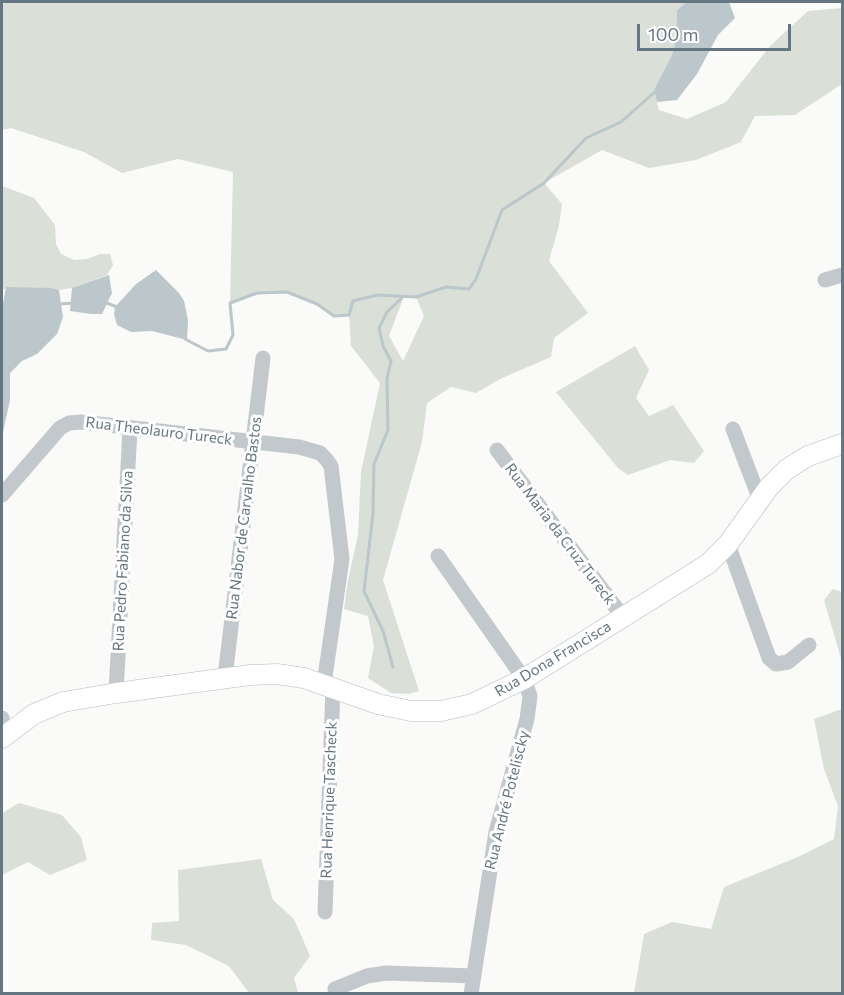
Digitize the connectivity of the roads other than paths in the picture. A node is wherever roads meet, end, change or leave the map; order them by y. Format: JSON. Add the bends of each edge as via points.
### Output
{"nodes":[{"id":1,"x":843,"y":276,"type":"edge"},
{"id":2,"x":825,"y":280,"type":"dead end"},
{"id":3,"x":263,"y":358,"type":"dead end"},
{"id":4,"x":130,"y":429,"type":"junction"},
{"id":5,"x":733,"y":429,"type":"dead end"},
{"id":6,"x":253,"y":442,"type":"junction"},
{"id":7,"x":843,"y":444,"type":"edge"},
{"id":8,"x":497,"y":450,"type":"dead end"},
{"id":9,"x":320,"y":453,"type":"joint"},
{"id":10,"x":2,"y":495,"type":"edge"},
{"id":11,"x":760,"y":500,"type":"junction"},
{"id":12,"x":728,"y":544,"type":"junction"},
{"id":13,"x":438,"y":555,"type":"dead end"},
{"id":14,"x":623,"y":617,"type":"junction"},
{"id":15,"x":809,"y":645,"type":"dead end"},
{"id":16,"x":225,"y":677,"type":"junction"},
{"id":17,"x":524,"y":679,"type":"junction"},
{"id":18,"x":329,"y":686,"type":"junction"},
{"id":19,"x":116,"y":693,"type":"junction"},
{"id":20,"x":2,"y":731,"type":"edge"},
{"id":21,"x":326,"y":912,"type":"dead end"},
{"id":22,"x":474,"y":976,"type":"junction"},
{"id":23,"x":335,"y":989,"type":"dead end"},
{"id":24,"x":471,"y":993,"type":"edge"}],
"edges":[{"from":1,"to":2,"type":"street"},
{"from":3,"to":6,"type":"street","name":"Rua Nabor de Carvalho Bastos"},
{"from":4,"to":6,"type":"street","name":"Rua Theolauro Tureck"},
{"from":4,"to":10,"type":"street","name":"Rua Theolauro Tureck","via":[[69,423],[60,428]]},
{"from":4,"to":19,"type":"street","name":"Rua Pedro Fabiano da Silva"},
{"from":5,"to":11,"type":"street"},
{"from":6,"to":9,"type":"street","name":"Rua Theolauro Tureck"},
{"from":6,"to":16,"type":"street","name":"Rua Nabor de Carvalho Bastos"},
{"from":7,"to":11,"type":"main road","name":"Rua Dona Francisca","via":[[798,461]]},
{"from":8,"to":14,"type":"street","name":"Rua Maria da Cruz Tureck"},
{"from":9,"to":18,"type":"street","name":"Rua Henrique Tascheck","via":[[331,466],[342,560]]},
{"from":11,"to":12,"type":"main road","name":"Rua Dona Francisca"},
{"from":12,"to":14,"type":"main road","name":"Rua Dona Francisca","via":[[708,564]]},
{"from":12,"to":15,"type":"street","via":[[769,658],[776,664],[788,662]]},
{"from":13,"to":17,"type":"street"},
{"from":14,"to":17,"type":"main road","name":"Rua Dona Francisca"},
{"from":16,"to":18,"type":"main road","name":"Rua Dona Francisca","via":[[277,674]]},
{"from":16,"to":19,"type":"main road","name":"Rua Dona Francisca"},
{"from":17,"to":18,"type":"main road","name":"Rua Dona Francisca","via":[[472,704],[426,712],[378,704]]},
{"from":17,"to":22,"type":"street","name":"Rua André Poteliscky","via":[[529,706],[496,832]]},
{"from":18,"to":21,"type":"street","name":"Rua Henrique Tascheck"},
{"from":19,"to":20,"type":"main road","name":"Rua Dona Francisca","via":[[48,707]]},
{"from":22,"to":23,"type":"street","via":[[386,973]]},
{"from":22,"to":24,"type":"street","name":"Rua André Poteliscky"}]}
